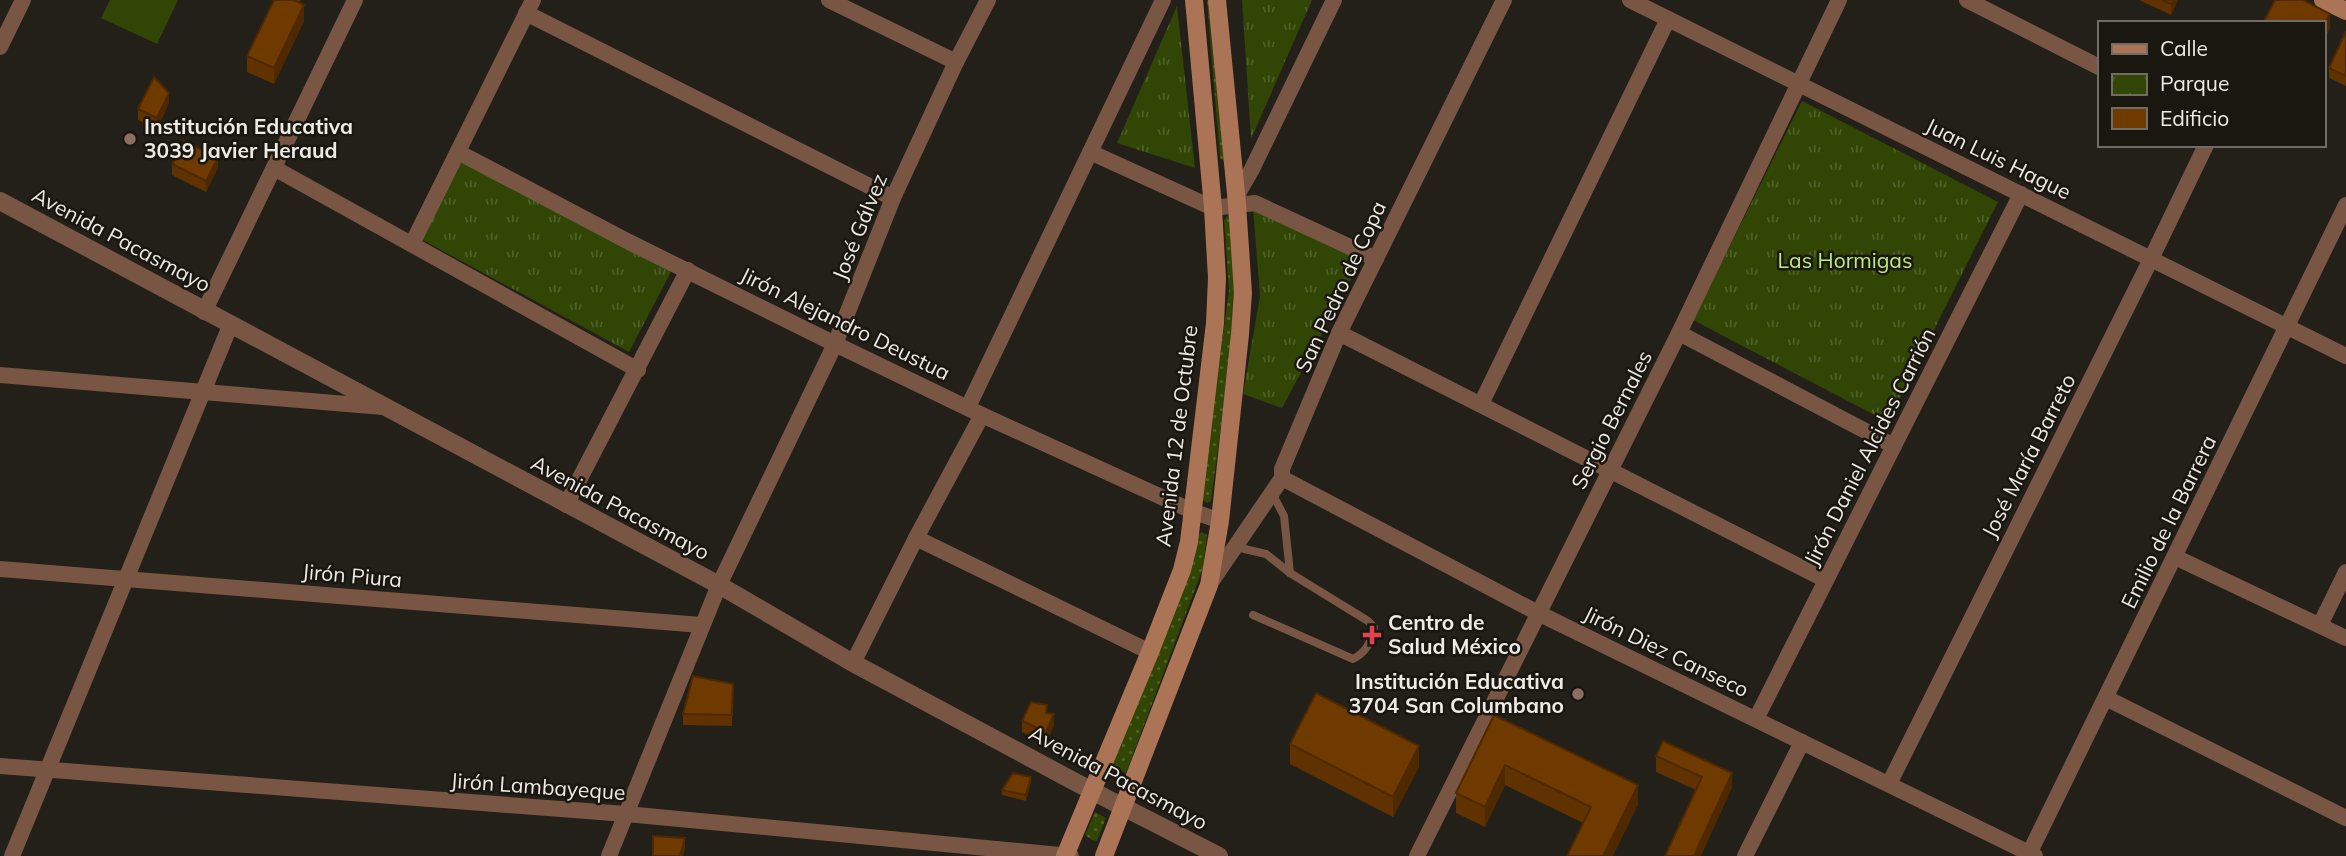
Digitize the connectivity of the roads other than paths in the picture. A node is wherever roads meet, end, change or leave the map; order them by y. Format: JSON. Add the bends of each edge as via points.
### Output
{"nodes":[{"id":1,"x":23,"y":0,"type":"edge"},
{"id":2,"x":355,"y":0,"type":"edge"},
{"id":3,"x":830,"y":0,"type":"edge"},
{"id":4,"x":988,"y":0,"type":"edge"},
{"id":5,"x":1163,"y":0,"type":"edge"},
{"id":6,"x":1194,"y":0,"type":"edge"},
{"id":7,"x":1217,"y":0,"type":"edge"},
{"id":8,"x":1334,"y":0,"type":"edge"},
{"id":9,"x":1504,"y":0,"type":"edge"},
{"id":10,"x":1630,"y":0,"type":"edge"},
{"id":11,"x":1839,"y":0,"type":"edge"},
{"id":12,"x":1967,"y":0,"type":"edge"},
{"id":13,"x":2323,"y":0,"type":"edge"},
{"id":14,"x":530,"y":7,"type":"edge"},
{"id":15,"x":2346,"y":11,"type":"edge"},
{"id":16,"x":1668,"y":19,"type":"junction"},
{"id":17,"x":4,"y":29,"type":"edge"},
{"id":18,"x":0,"y":47,"type":"edge"},
{"id":19,"x":956,"y":62,"type":"junction"},
{"id":20,"x":2098,"y":66,"type":"edge"},
{"id":21,"x":1798,"y":83,"type":"junction"},
{"id":22,"x":2205,"y":147,"type":"edge"},
{"id":23,"x":458,"y":152,"type":"junction"},
{"id":24,"x":1090,"y":152,"type":"junction"},
{"id":25,"x":274,"y":168,"type":"junction"},
{"id":26,"x":2021,"y":194,"type":"junction"},
{"id":27,"x":893,"y":198,"type":"junction"},
{"id":28,"x":0,"y":201,"type":"edge"},
{"id":29,"x":1236,"y":201,"type":"junction"},
{"id":30,"x":2346,"y":205,"type":"edge"},
{"id":31,"x":1213,"y":208,"type":"junction"},
{"id":32,"x":412,"y":244,"type":"junction"},
{"id":33,"x":1376,"y":259,"type":"junction"},
{"id":34,"x":2151,"y":259,"type":"junction"},
{"id":35,"x":688,"y":270,"type":"junction"},
{"id":36,"x":204,"y":312,"type":"junction"},
{"id":37,"x":230,"y":326,"type":"junction"},
{"id":38,"x":2287,"y":327,"type":"junction"},
{"id":39,"x":1339,"y":333,"type":"junction"},
{"id":40,"x":1679,"y":333,"type":"junction"},
{"id":41,"x":835,"y":344,"type":"junction"},
{"id":42,"x":2346,"y":356,"type":"edge"},
{"id":43,"x":638,"y":370,"type":"junction"},
{"id":44,"x":0,"y":375,"type":"edge"},
{"id":45,"x":202,"y":393,"type":"junction"},
{"id":46,"x":1480,"y":404,"type":"junction"},
{"id":47,"x":383,"y":407,"type":"junction"},
{"id":48,"x":975,"y":411,"type":"junction"},
{"id":49,"x":1894,"y":446,"type":"junction"},
{"id":50,"x":1609,"y":472,"type":"junction"},
{"id":51,"x":1282,"y":478,"type":"junction"},
{"id":52,"x":1272,"y":493,"type":"junction"},
{"id":53,"x":566,"y":505,"type":"junction"},
{"id":54,"x":1192,"y":511,"type":"junction"},
{"id":55,"x":1220,"y":521,"type":"junction"},
{"id":56,"x":916,"y":538,"type":"junction"},
{"id":57,"x":1236,"y":547,"type":"junction"},
{"id":58,"x":2175,"y":557,"type":"junction"},
{"id":59,"x":0,"y":569,"type":"edge"},
{"id":60,"x":2346,"y":572,"type":"edge"},
{"id":61,"x":1290,"y":573,"type":"junction"},
{"id":62,"x":125,"y":579,"type":"junction"},
{"id":63,"x":1826,"y":580,"type":"junction"},
{"id":64,"x":719,"y":585,"type":"junction"},
{"id":65,"x":1209,"y":585,"type":"junction"},
{"id":66,"x":1538,"y":613,"type":"junction"},
{"id":67,"x":1253,"y":615,"type":"dead end"},
{"id":68,"x":701,"y":625,"type":"junction"},
{"id":69,"x":2320,"y":625,"type":"junction"},
{"id":70,"x":2346,"y":638,"type":"edge"},
{"id":71,"x":1150,"y":653,"type":"junction"},
{"id":72,"x":853,"y":663,"type":"junction"},
{"id":73,"x":2106,"y":698,"type":"junction"},
{"id":74,"x":1756,"y":719,"type":"junction"},
{"id":75,"x":1802,"y":742,"type":"junction"},
{"id":76,"x":0,"y":766,"type":"edge"},
{"id":77,"x":46,"y":769,"type":"junction"},
{"id":78,"x":1889,"y":784,"type":"junction"},
{"id":79,"x":1092,"y":792,"type":"junction"},
{"id":80,"x":1123,"y":807,"type":"junction"},
{"id":81,"x":626,"y":814,"type":"junction"},
{"id":82,"x":2346,"y":818,"type":"edge"},
{"id":83,"x":2031,"y":855,"type":"edge"},
{"id":84,"x":12,"y":856,"type":"edge"},
{"id":85,"x":610,"y":856,"type":"edge"},
{"id":86,"x":1065,"y":856,"type":"edge"},
{"id":87,"x":1071,"y":856,"type":"edge"},
{"id":88,"x":1104,"y":856,"type":"edge"},
{"id":89,"x":1219,"y":856,"type":"edge"},
{"id":90,"x":1417,"y":856,"type":"edge"},
{"id":91,"x":1745,"y":856,"type":"edge"}],
"edges":[{"from":1,"to":17,"type":"street"},
{"from":2,"to":25,"type":"street"},
{"from":3,"to":19,"type":"street"},
{"from":4,"to":19,"type":"street","name":"José Gálvez"},
{"from":5,"to":24,"type":"street"},
{"from":6,"to":31,"type":"main road","name":"Avenida 12 de Octubre"},
{"from":7,"to":29,"type":"main road"},
{"from":8,"to":29,"type":"street"},
{"from":9,"to":33,"type":"street","name":"San Pedro de Copa"},
{"from":10,"to":16,"type":"street","name":"Juan Luis Hague"},
{"from":11,"to":21,"type":"street","name":"Sergio Bernales"},
{"from":12,"to":20,"type":"street"},
{"from":13,"to":15,"type":"main road"},
{"from":14,"to":23,"type":"street"},
{"from":14,"to":27,"type":"street"},
{"from":16,"to":21,"type":"street","name":"Juan Luis Hague"},
{"from":16,"to":46,"type":"street"},
{"from":17,"to":18,"type":"street"},
{"from":19,"to":27,"type":"street","name":"José Gálvez"},
{"from":21,"to":26,"type":"street","name":"Juan Luis Hague"},
{"from":21,"to":40,"type":"street","name":"Sergio Bernales"},
{"from":22,"to":34,"type":"street","name":"José María Barreto"},
{"from":23,"to":32,"type":"street"},
{"from":23,"to":35,"type":"street","name":"Jirón Alejandro Deustua"},
{"from":24,"to":31,"type":"street"},
{"from":24,"to":48,"type":"street"},
{"from":25,"to":32,"type":"street"},
{"from":25,"to":36,"type":"street"},
{"from":26,"to":34,"type":"street","name":"Juan Luis Hague"},
{"from":26,"to":49,"type":"street","name":"Jirón Daniel Alcides Carrión"},
{"from":27,"to":41,"type":"street","name":"José Gálvez"},
{"from":28,"to":36,"type":"street","name":"Avenida Pacasmayo"},
{"from":29,"to":31,"type":"street"},
{"from":29,"to":33,"type":"street","via":[[1255,204]]},
{"from":29,"to":55,"type":"main road","via":[[1242,307]]},
{"from":30,"to":38,"type":"street","name":"Emilio de la Barrera"},
{"from":31,"to":54,"type":"main road","name":"Avenida 12 de Octubre","via":[[1215,323]]},
{"from":32,"to":43,"type":"street"},
{"from":33,"to":39,"type":"street","name":"San Pedro de Copa"},
{"from":34,"to":38,"type":"street","name":"Juan Luis Hague"},
{"from":34,"to":78,"type":"street","name":"José María Barreto"},
{"from":35,"to":41,"type":"street","name":"Jirón Alejandro Deustua"},
{"from":35,"to":43,"type":"street"},
{"from":36,"to":37,"type":"street","name":"Avenida Pacasmayo"},
{"from":37,"to":45,"type":"street"},
{"from":37,"to":47,"type":"street","name":"Avenida Pacasmayo"},
{"from":38,"to":42,"type":"street","name":"Juan Luis Hague"},
{"from":38,"to":58,"type":"street","name":"Emilio de la Barrera"},
{"from":39,"to":46,"type":"street"},
{"from":39,"to":51,"type":"street","name":"San Pedro de Copa"},
{"from":40,"to":49,"type":"street"},
{"from":40,"to":50,"type":"street","name":"Sergio Bernales"},
{"from":41,"to":48,"type":"street","name":"Jirón Alejandro Deustua"},
{"from":41,"to":64,"type":"street","name":"José Gálvez"},
{"from":43,"to":53,"type":"street"},
{"from":44,"to":45,"type":"street"},
{"from":45,"to":47,"type":"street"},
{"from":45,"to":62,"type":"street"},
{"from":46,"to":50,"type":"street"},
{"from":47,"to":53,"type":"street","name":"Avenida Pacasmayo"},
{"from":48,"to":54,"type":"street","name":"Jirón Alejandro Deustua"},
{"from":48,"to":56,"type":"street"},
{"from":49,"to":63,"type":"street","name":"Jirón Daniel Alcides Carrión"},
{"from":50,"to":63,"type":"street"},
{"from":50,"to":66,"type":"street","name":"Sergio Bernales"},
{"from":51,"to":52,"type":"street","name":"San Pedro de Copa"},
{"from":51,"to":66,"type":"street","name":"Jirón Diez Canseco"},
{"from":52,"to":57,"type":"street","name":"San Pedro de Copa"},
{"from":52,"to":61,"type":"lane","via":[[1284,516]]},
{"from":53,"to":64,"type":"street","name":"Avenida Pacasmayo"},
{"from":54,"to":55,"type":"street","name":"Jirón Alejandro Deustua"},
{"from":54,"to":71,"type":"main road","name":"Avenida 12 de Octubre","via":[[1182,570]]},
{"from":55,"to":65,"type":"main road"},
{"from":56,"to":71,"type":"street"},
{"from":56,"to":72,"type":"street"},
{"from":57,"to":61,"type":"lane","via":[[1266,554]]},
{"from":57,"to":65,"type":"street","name":"San Pedro de Copa"},
{"from":58,"to":69,"type":"street"},
{"from":58,"to":73,"type":"street","name":"Emilio de la Barrera"},
{"from":59,"to":62,"type":"street","name":"Jirón Piura"},
{"from":60,"to":69,"type":"street"},
{"from":61,"to":67,"type":"lane","via":[[1368,621],[1373,636],[1362,655],[1344,657]]},
{"from":62,"to":68,"type":"street","name":"Jirón Piura"},
{"from":62,"to":77,"type":"street"},
{"from":63,"to":74,"type":"street","name":"Jirón Daniel Alcides Carrión"},
{"from":64,"to":68,"type":"street","name":"José Gálvez"},
{"from":64,"to":72,"type":"street","name":"Avenida Pacasmayo"},
{"from":65,"to":80,"type":"main road"},
{"from":66,"to":74,"type":"street","name":"Jirón Diez Canseco"},
{"from":66,"to":90,"type":"street","name":"Sergio Bernales"},
{"from":68,"to":81,"type":"street","name":"José Gálvez"},
{"from":69,"to":70,"type":"street"},
{"from":71,"to":79,"type":"main road","name":"Avenida 12 de Octubre"},
{"from":72,"to":79,"type":"street","name":"Avenida Pacasmayo"},
{"from":73,"to":82,"type":"street"},
{"from":73,"to":83,"type":"street","name":"Emilio de la Barrera"},
{"from":74,"to":75,"type":"street","name":"Jirón Diez Canseco"},
{"from":75,"to":78,"type":"street","name":"Jirón Diez Canseco"},
{"from":75,"to":91,"type":"street"},
{"from":76,"to":77,"type":"street","name":"Jirón Lambayeque"},
{"from":77,"to":81,"type":"street","name":"Jirón Lambayeque"},
{"from":77,"to":84,"type":"street"},
{"from":78,"to":83,"type":"street","name":"Jirón Diez Canseco"},
{"from":79,"to":80,"type":"street","name":"Avenida Pacasmayo"},
{"from":79,"to":86,"type":"main road","name":"Avenida 12 de Octubre"},
{"from":80,"to":88,"type":"main road"},
{"from":80,"to":89,"type":"street","name":"Avenida Pacasmayo"},
{"from":81,"to":85,"type":"street","name":"José Gálvez"},
{"from":81,"to":86,"type":"street","name":"Jirón Lambayeque"},
{"from":86,"to":87,"type":"street","name":"Jirón Lambayeque"}]}
